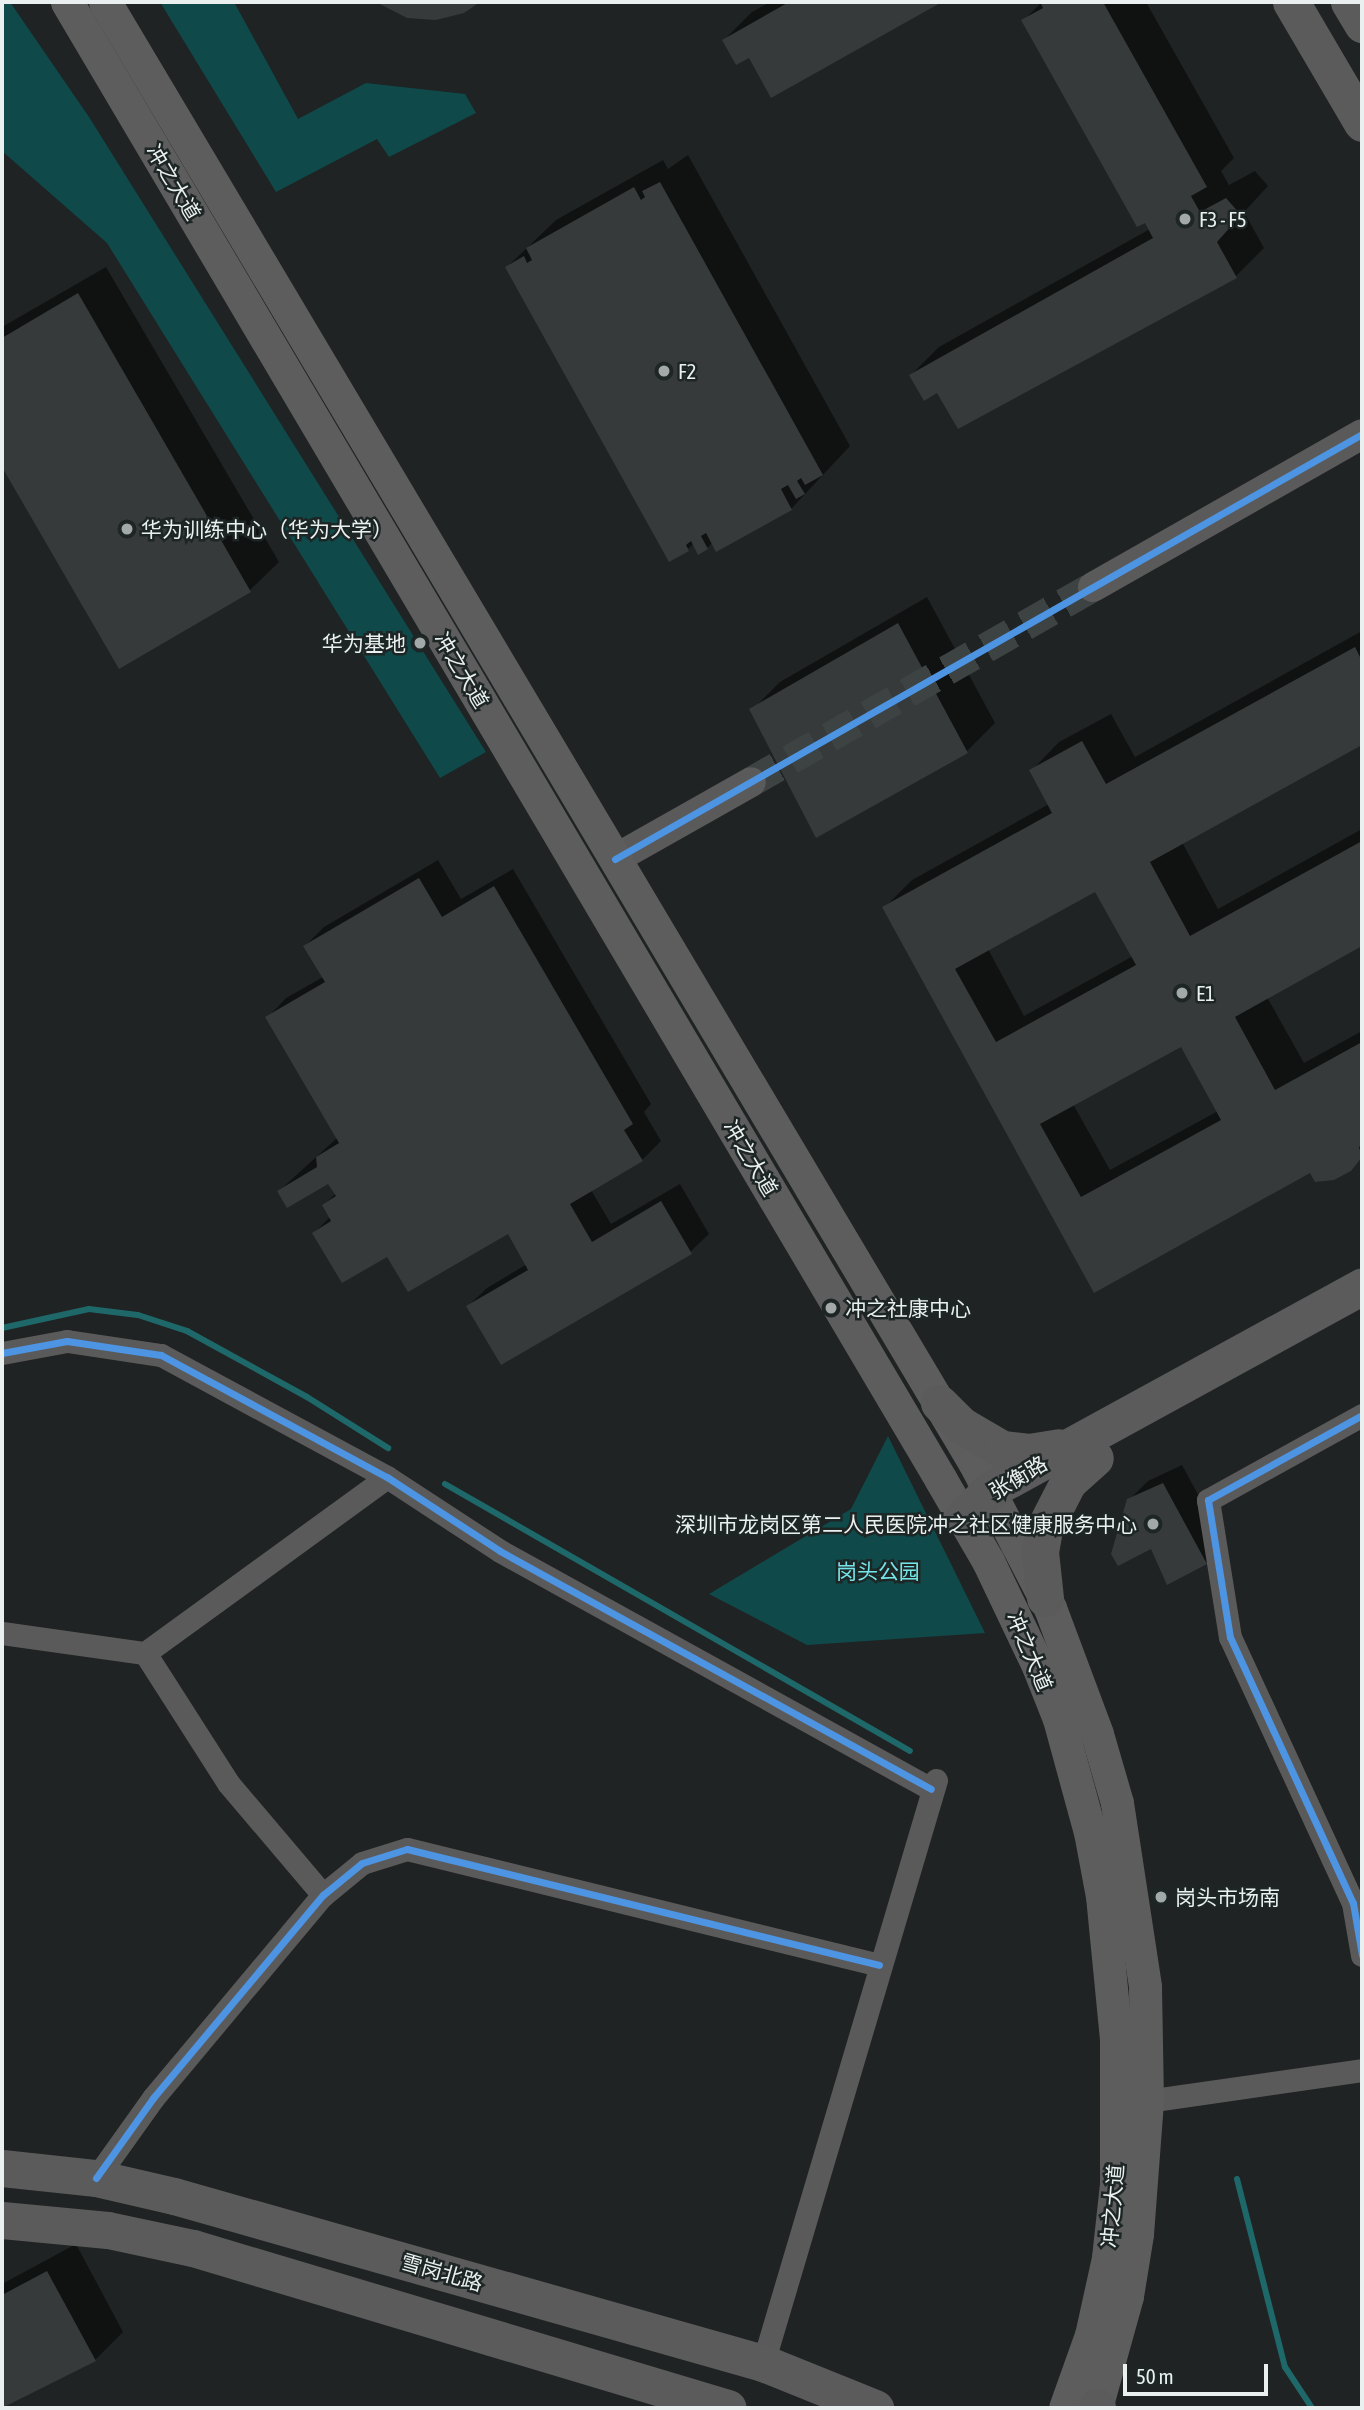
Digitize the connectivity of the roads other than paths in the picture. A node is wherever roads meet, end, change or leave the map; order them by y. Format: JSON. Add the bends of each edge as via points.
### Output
{"nodes":[{"id":1,"x":67,"y":2,"type":"edge"},
{"id":2,"x":105,"y":2,"type":"edge"},
{"id":3,"x":1291,"y":2,"type":"edge"},
{"id":4,"x":1349,"y":2,"type":"edge"},
{"id":5,"x":1362,"y":24,"type":"edge"},
{"id":6,"x":1362,"y":123,"type":"edge"},
{"id":7,"x":1362,"y":434,"type":"edge"},
{"id":8,"x":1093,"y":587,"type":"tunnel mouth"},
{"id":9,"x":751,"y":782,"type":"tunnel mouth"},
{"id":10,"x":615,"y":859,"type":"junction"},
{"id":11,"x":1362,"y":1286,"type":"edge"},
{"id":12,"x":1362,"y":1311,"type":"edge"},
{"id":13,"x":2,"y":1353,"type":"edge"},
{"id":14,"x":939,"y":1403,"type":"junction"},
{"id":15,"x":1362,"y":1415,"type":"edge"},
{"id":16,"x":1089,"y":1448,"type":"junction"},
{"id":17,"x":387,"y":1478,"type":"junction"},
{"id":18,"x":995,"y":1500,"type":"junction"},
{"id":19,"x":963,"y":1517,"type":"junction"},
{"id":20,"x":1045,"y":1598,"type":"junction"},
{"id":21,"x":2,"y":1633,"type":"edge"},
{"id":22,"x":145,"y":1653,"type":"junction"},
{"id":23,"x":323,"y":1895,"type":"junction"},
{"id":24,"x":1362,"y":1955,"type":"edge"},
{"id":25,"x":879,"y":1965,"type":"junction"},
{"id":26,"x":1362,"y":2070,"type":"edge"},
{"id":27,"x":1147,"y":2101,"type":"junction"},
{"id":28,"x":2,"y":2168,"type":"edge"},
{"id":29,"x":96,"y":2178,"type":"junction"},
{"id":30,"x":2,"y":2220,"type":"edge"},
{"id":31,"x":762,"y":2363,"type":"junction"},
{"id":32,"x":728,"y":2408,"type":"edge"},
{"id":33,"x":875,"y":2408,"type":"edge"},
{"id":34,"x":1089,"y":2408,"type":"edge"}],
"edges":[{"from":1,"to":19,"type":"main road","name":"冲之大道"},
{"from":2,"to":10,"type":"main road","name":"冲之大道"},
{"from":3,"to":6,"type":"main road"},
{"from":4,"to":5,"type":"main road"},
{"from":7,"to":8,"type":"street"},
{"from":9,"to":10,"type":"street"},
{"from":10,"to":14,"type":"main road","name":"冲之大道"},
{"from":11,"to":16,"type":"main road","name":"张衡路"},
{"from":12,"to":16,"type":"main road","name":"张衡路"},
{"from":13,"to":17,"type":"street","via":[[67,1341],[161,1355]]},
{"from":14,"to":16,"type":"main road","via":[[961,1425],[1002,1449]]},
{"from":14,"to":18,"type":"main road","name":"冲之大道"},
{"from":15,"to":24,"type":"street","via":[[1208,1500],[1230,1637],[1353,1903]]},
{"from":16,"to":18,"type":"main road","name":"张衡路"},
{"from":16,"to":20,"type":"main road","via":[[1044,1529],[1040,1552]]},
{"from":17,"to":22,"type":"street"},
{"from":17,"to":25,"type":"street","via":[[500,1551],[933,1785]]},
{"from":18,"to":19,"type":"main road","name":"张衡路"},
{"from":18,"to":20,"type":"main road","name":"冲之大道"},
{"from":19,"to":34,"type":"main road","name":"冲之大道","via":[[1015,1614],[1059,1719],[1090,1832],[1111,1970],[1117,2111],[1108,2258],[1091,2335]]},
{"from":20,"to":27,"type":"main road","name":"冲之大道","via":[[1097,1734],[1129,1861],[1145,1987]]},
{"from":21,"to":22,"type":"street"},
{"from":22,"to":23,"type":"street","via":[[228,1783]]},
{"from":23,"to":25,"type":"street","via":[[362,1863],[407,1849]]},
{"from":23,"to":29,"type":"street","via":[[153,2098]]},
{"from":25,"to":31,"type":"street"},
{"from":26,"to":27,"type":"street"},
{"from":27,"to":34,"type":"main road","name":"冲之大道","via":[[1137,2234],[1127,2295]]},
{"from":28,"to":29,"type":"main road","name":"雪岗北路"},
{"from":29,"to":31,"type":"main road","name":"雪岗北路","via":[[174,2196]]},
{"from":30,"to":32,"type":"main road","via":[[108,2230],[192,2248]]},
{"from":31,"to":33,"type":"main road","name":"雪岗北路"}]}
